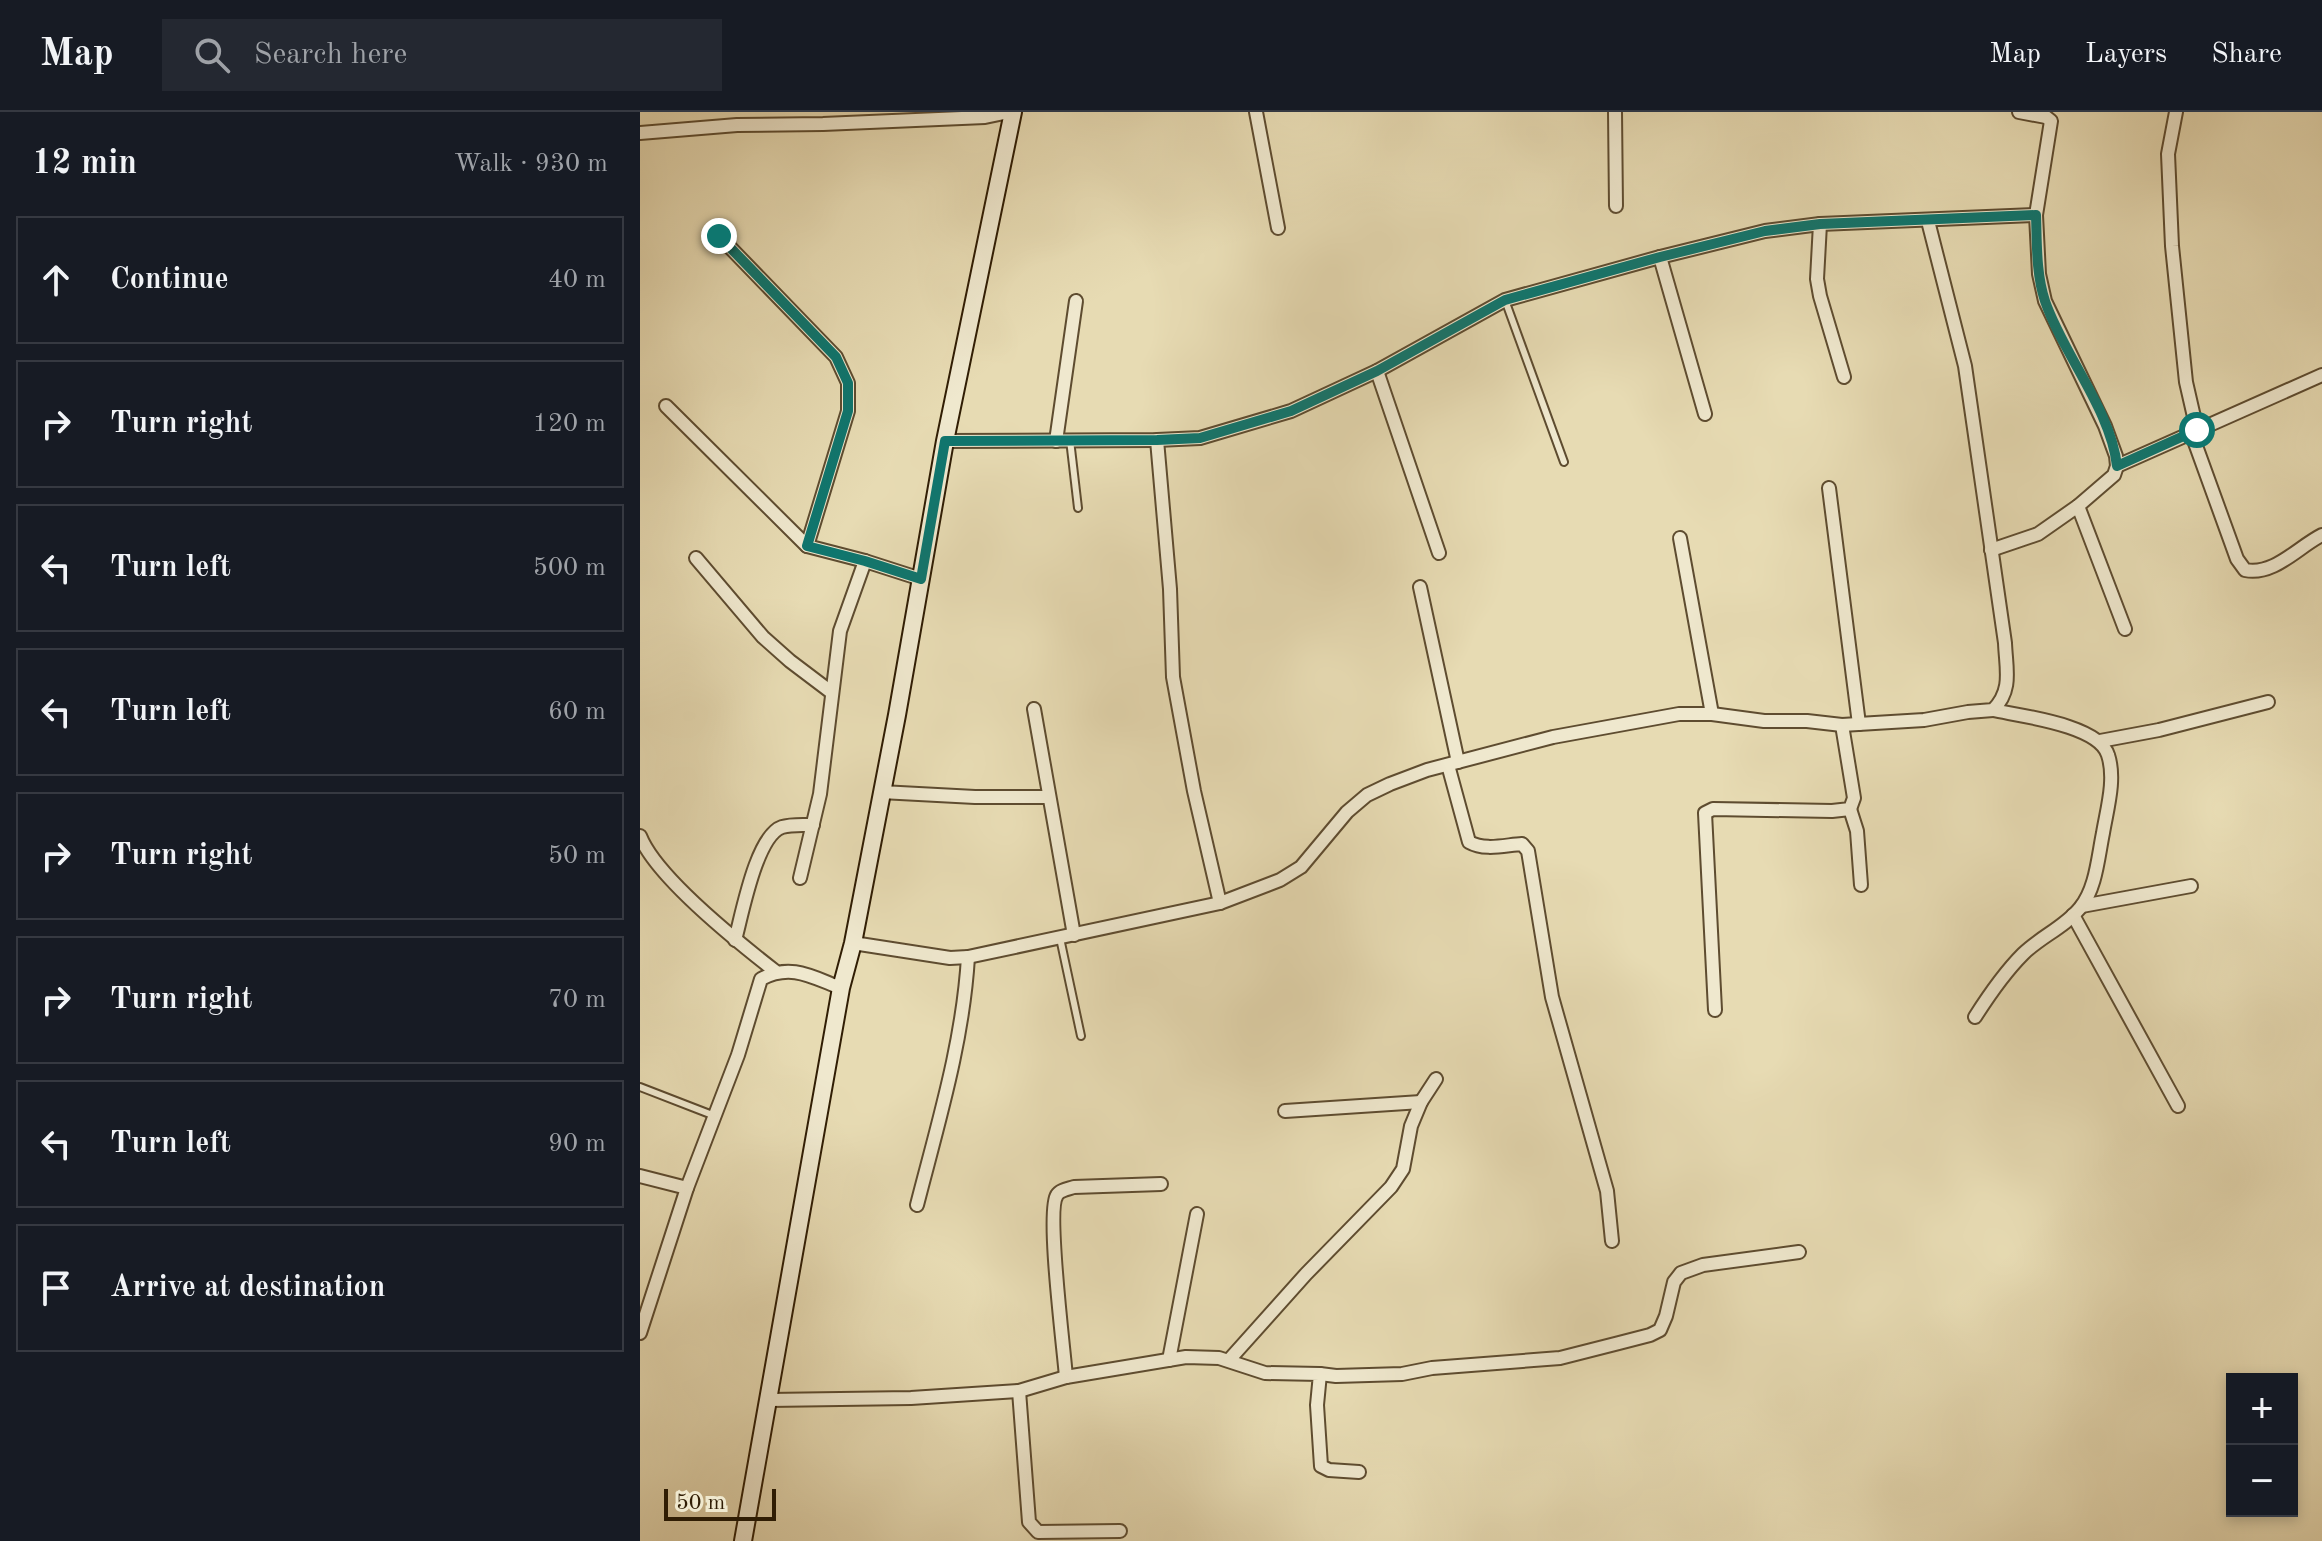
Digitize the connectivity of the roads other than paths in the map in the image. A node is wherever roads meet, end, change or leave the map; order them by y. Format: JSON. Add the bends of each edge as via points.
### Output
{"nodes":[{"id":1,"x":1011,"y":112,"type":"edge"},
{"id":2,"x":1256,"y":112,"type":"edge"},
{"id":3,"x":1615,"y":112,"type":"edge"},
{"id":4,"x":2019,"y":112,"type":"edge"},
{"id":5,"x":2176,"y":112,"type":"edge"},
{"id":6,"x":2051,"y":117,"type":"edge"},
{"id":7,"x":640,"y":133,"type":"edge"},
{"id":8,"x":1616,"y":206,"type":"dead end"},
{"id":9,"x":2036,"y":215,"type":"junction"},
{"id":10,"x":1928,"y":221,"type":"junction"},
{"id":11,"x":1820,"y":224,"type":"junction"},
{"id":12,"x":1278,"y":228,"type":"dead end"},
{"id":13,"x":719,"y":236,"type":"dead end"},
{"id":14,"x":1660,"y":257,"type":"junction"},
{"id":15,"x":1505,"y":300,"type":"junction"},
{"id":16,"x":1076,"y":301,"type":"dead end"},
{"id":17,"x":1377,"y":371,"type":"junction"},
{"id":18,"x":2322,"y":375,"type":"edge"},
{"id":19,"x":1844,"y":377,"type":"dead end"},
{"id":20,"x":666,"y":406,"type":"dead end"},
{"id":21,"x":1705,"y":414,"type":"dead end"},
{"id":22,"x":2194,"y":431,"type":"junction"},
{"id":23,"x":1070,"y":440,"type":"junction"},
{"id":24,"x":1157,"y":440,"type":"junction"},
{"id":25,"x":945,"y":441,"type":"junction"},
{"id":26,"x":1056,"y":441,"type":"junction"},
{"id":27,"x":1564,"y":462,"type":"dead end"},
{"id":28,"x":2117,"y":466,"type":"junction"},
{"id":29,"x":1829,"y":488,"type":"dead end"},
{"id":30,"x":2078,"y":506,"type":"junction"},
{"id":31,"x":1078,"y":508,"type":"dead end"},
{"id":32,"x":2322,"y":535,"type":"edge"},
{"id":33,"x":1680,"y":538,"type":"dead end"},
{"id":34,"x":807,"y":546,"type":"junction"},
{"id":35,"x":1991,"y":550,"type":"junction"},
{"id":36,"x":1439,"y":553,"type":"dead end"},
{"id":37,"x":696,"y":558,"type":"dead end"},
{"id":38,"x":865,"y":561,"type":"junction"},
{"id":39,"x":921,"y":579,"type":"junction"},
{"id":40,"x":1420,"y":587,"type":"dead end"},
{"id":41,"x":2125,"y":629,"type":"dead end"},
{"id":42,"x":831,"y":692,"type":"junction"},
{"id":43,"x":2268,"y":702,"type":"dead end"},
{"id":44,"x":1034,"y":709,"type":"dead end"},
{"id":45,"x":1993,"y":710,"type":"junction"},
{"id":46,"x":1712,"y":714,"type":"junction"},
{"id":47,"x":1859,"y":724,"type":"junction"},
{"id":48,"x":1842,"y":725,"type":"junction"},
{"id":49,"x":2100,"y":741,"type":"junction"},
{"id":50,"x":1453,"y":763,"type":"junction"},
{"id":51,"x":881,"y":792,"type":"junction"},
{"id":52,"x":1049,"y":797,"type":"junction"},
{"id":53,"x":1850,"y":809,"type":"junction"},
{"id":54,"x":813,"y":825,"type":"junction"},
{"id":55,"x":640,"y":836,"type":"edge"},
{"id":56,"x":800,"y":878,"type":"dead end"},
{"id":57,"x":1861,"y":885,"type":"dead end"},
{"id":58,"x":2191,"y":886,"type":"dead end"},
{"id":59,"x":1220,"y":903,"type":"junction"},
{"id":60,"x":2077,"y":911,"type":"junction"},
{"id":61,"x":1074,"y":935,"type":"junction"},
{"id":62,"x":1060,"y":938,"type":"junction"},
{"id":63,"x":735,"y":940,"type":"junction"},
{"id":64,"x":853,"y":943,"type":"junction"},
{"id":65,"x":968,"y":957,"type":"junction"},
{"id":66,"x":775,"y":971,"type":"junction"},
{"id":67,"x":841,"y":988,"type":"junction"},
{"id":68,"x":1715,"y":1010,"type":"dead end"},
{"id":69,"x":1975,"y":1017,"type":"dead end"},
{"id":70,"x":1081,"y":1036,"type":"dead end"},
{"id":71,"x":1436,"y":1079,"type":"dead end"},
{"id":72,"x":640,"y":1087,"type":"edge"},
{"id":73,"x":1421,"y":1102,"type":"junction"},
{"id":74,"x":2178,"y":1106,"type":"dead end"},
{"id":75,"x":1285,"y":1111,"type":"dead end"},
{"id":76,"x":715,"y":1116,"type":"junction"},
{"id":77,"x":640,"y":1176,"type":"edge"},
{"id":78,"x":1161,"y":1184,"type":"dead end"},
{"id":79,"x":687,"y":1188,"type":"junction"},
{"id":80,"x":917,"y":1205,"type":"dead end"},
{"id":81,"x":1197,"y":1214,"type":"dead end"},
{"id":82,"x":1612,"y":1241,"type":"dead end"},
{"id":83,"x":1799,"y":1252,"type":"dead end"},
{"id":84,"x":640,"y":1333,"type":"edge"},
{"id":85,"x":1169,"y":1360,"type":"junction"},
{"id":86,"x":1229,"y":1360,"type":"junction"},
{"id":87,"x":1320,"y":1374,"type":"junction"},
{"id":88,"x":1066,"y":1377,"type":"junction"},
{"id":89,"x":1019,"y":1391,"type":"junction"},
{"id":90,"x":769,"y":1400,"type":"junction"},
{"id":91,"x":1359,"y":1472,"type":"dead end"},
{"id":92,"x":1120,"y":1531,"type":"dead end"},
{"id":93,"x":743,"y":1541,"type":"edge"}],
"edges":[{"from":1,"to":7,"type":"street"},
{"from":1,"to":25,"type":"street"},
{"from":2,"to":12,"type":"street"},
{"from":3,"to":8,"type":"street"},
{"from":4,"to":6,"type":"street"},
{"from":5,"to":22,"type":"street","via":[[2168,154],[2172,246]]},
{"from":6,"to":9,"type":"street"},
{"from":9,"to":10,"type":"street"},
{"from":9,"to":28,"type":"street","via":[[2045,301],[2105,426]]},
{"from":10,"to":11,"type":"street"},
{"from":10,"to":35,"type":"street","via":[[1965,366]]},
{"from":11,"to":14,"type":"street","via":[[1765,231]]},
{"from":11,"to":19,"type":"street","via":[[1817,279]]},
{"from":13,"to":34,"type":"street","via":[[836,357],[848,383],[848,411]]},
{"from":14,"to":15,"type":"street"},
{"from":14,"to":21,"type":"street"},
{"from":15,"to":17,"type":"street"},
{"from":15,"to":27,"type":"lane"},
{"from":16,"to":26,"type":"street"},
{"from":17,"to":24,"type":"street","via":[[1291,411],[1200,438]]},
{"from":17,"to":36,"type":"street"},
{"from":18,"to":22,"type":"street"},
{"from":20,"to":34,"type":"street"},
{"from":22,"to":28,"type":"street"},
{"from":22,"to":32,"type":"street","via":[[2245,570],[2266,569]]},
{"from":23,"to":24,"type":"street"},
{"from":23,"to":26,"type":"street"},
{"from":23,"to":31,"type":"lane"},
{"from":24,"to":59,"type":"street","via":[[1173,677]]},
{"from":25,"to":26,"type":"street"},
{"from":25,"to":39,"type":"street"},
{"from":28,"to":30,"type":"street","via":[[2114,475]]},
{"from":29,"to":47,"type":"street"},
{"from":30,"to":35,"type":"street","via":[[2038,534]]},
{"from":30,"to":41,"type":"street"},
{"from":33,"to":46,"type":"street"},
{"from":34,"to":38,"type":"street"},
{"from":35,"to":45,"type":"street","via":[[2007,688]]},
{"from":37,"to":42,"type":"street","via":[[763,637]]},
{"from":38,"to":39,"type":"street"},
{"from":38,"to":42,"type":"street","via":[[840,631]]},
{"from":39,"to":51,"type":"street"},
{"from":40,"to":50,"type":"street"},
{"from":42,"to":54,"type":"street"},
{"from":43,"to":49,"type":"street"},
{"from":44,"to":52,"type":"street"},
{"from":45,"to":47,"type":"street"},
{"from":45,"to":49,"type":"street","via":[[2083,731]]},
{"from":46,"to":48,"type":"street"},
{"from":46,"to":50,"type":"street","via":[[1679,714],[1591,729]]},
{"from":47,"to":48,"type":"street"},
{"from":48,"to":53,"type":"street","via":[[1854,798]]},
{"from":49,"to":60,"type":"street","via":[[2108,752],[2109,798],[2093,881]]},
{"from":50,"to":59,"type":"street","via":[[1367,795],[1301,867]]},
{"from":50,"to":82,"type":"street","via":[[1469,842],[1486,847],[1522,844],[1528,851],[1552,997],[1607,1191]]},
{"from":51,"to":52,"type":"street"},
{"from":51,"to":64,"type":"street"},
{"from":52,"to":61,"type":"street"},
{"from":53,"to":57,"type":"street"},
{"from":53,"to":68,"type":"street","via":[[1705,813]]},
{"from":54,"to":56,"type":"street"},
{"from":54,"to":63,"type":"street","via":[[780,828],[768,837]]},
{"from":55,"to":63,"type":"street","via":[[673,881]]},
{"from":58,"to":60,"type":"street"},
{"from":59,"to":61,"type":"street"},
{"from":60,"to":69,"type":"street","via":[[2024,953]]},
{"from":60,"to":74,"type":"street"},
{"from":61,"to":62,"type":"street"},
{"from":62,"to":65,"type":"street"},
{"from":62,"to":70,"type":"lane"},
{"from":63,"to":66,"type":"street"},
{"from":64,"to":65,"type":"street"},
{"from":64,"to":67,"type":"street"},
{"from":65,"to":80,"type":"street","via":[[951,1076]]},
{"from":66,"to":67,"type":"street","via":[[798,972]]},
{"from":66,"to":76,"type":"street","via":[[761,979]]},
{"from":67,"to":90,"type":"street"},
{"from":71,"to":73,"type":"street"},
{"from":72,"to":76,"type":"lane"},
{"from":73,"to":75,"type":"street"},
{"from":73,"to":86,"type":"street","via":[[1403,1169],[1391,1187]]},
{"from":76,"to":79,"type":"street"},
{"from":77,"to":79,"type":"street"},
{"from":78,"to":88,"type":"street","via":[[1074,1187],[1057,1195],[1055,1256]]},
{"from":79,"to":84,"type":"street"},
{"from":81,"to":85,"type":"street"},
{"from":83,"to":87,"type":"street","via":[[1703,1265],[1681,1273],[1660,1330],[1629,1341],[1560,1358],[1402,1374]]},
{"from":85,"to":86,"type":"street"},
{"from":85,"to":88,"type":"street"},
{"from":86,"to":87,"type":"street","via":[[1265,1373]]},
{"from":87,"to":91,"type":"street","via":[[1321,1466]]},
{"from":88,"to":89,"type":"street"},
{"from":89,"to":90,"type":"street"},
{"from":89,"to":92,"type":"street","via":[[1029,1522],[1038,1532]]},
{"from":90,"to":93,"type":"street"}]}
